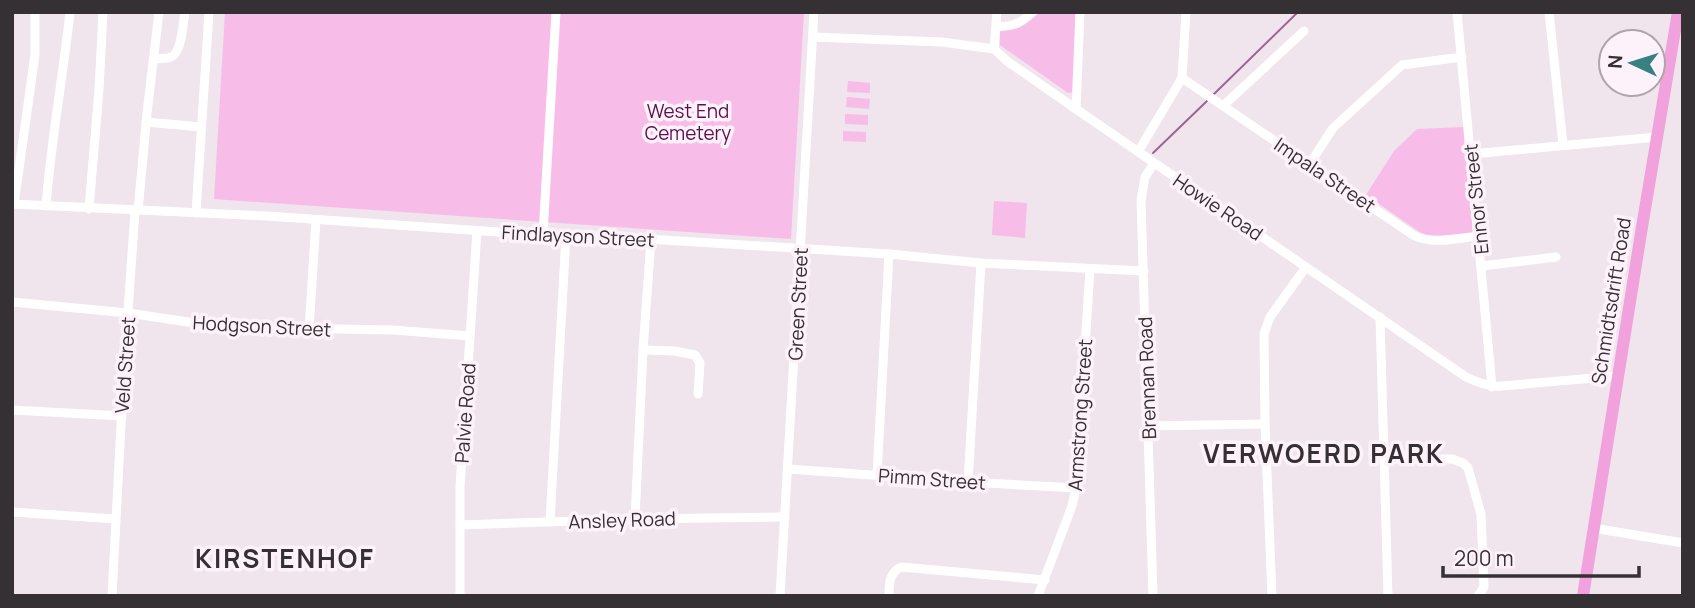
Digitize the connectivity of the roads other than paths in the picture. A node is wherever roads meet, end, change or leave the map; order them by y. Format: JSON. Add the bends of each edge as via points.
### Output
{"nodes":[{"id":1,"x":36,"y":12,"type":"edge"},
{"id":2,"x":70,"y":12,"type":"edge"},
{"id":3,"x":103,"y":12,"type":"edge"},
{"id":4,"x":159,"y":12,"type":"edge"},
{"id":5,"x":185,"y":12,"type":"edge"},
{"id":6,"x":209,"y":12,"type":"edge"},
{"id":7,"x":556,"y":12,"type":"edge"},
{"id":8,"x":814,"y":12,"type":"edge"},
{"id":9,"x":997,"y":12,"type":"edge"},
{"id":10,"x":1033,"y":12,"type":"edge"},
{"id":11,"x":1080,"y":12,"type":"edge"},
{"id":12,"x":1186,"y":12,"type":"edge"},
{"id":13,"x":1458,"y":12,"type":"edge"},
{"id":14,"x":1549,"y":12,"type":"edge"},
{"id":15,"x":1678,"y":12,"type":"edge"},
{"id":16,"x":997,"y":27,"type":"junction"},
{"id":17,"x":1304,"y":32,"type":"dead end"},
{"id":18,"x":813,"y":37,"type":"junction"},
{"id":19,"x":994,"y":49,"type":"junction"},
{"id":20,"x":1462,"y":57,"type":"junction"},
{"id":21,"x":153,"y":59,"type":"junction"},
{"id":22,"x":1182,"y":78,"type":"junction"},
{"id":23,"x":1224,"y":105,"type":"junction"},
{"id":24,"x":1076,"y":109,"type":"junction"},
{"id":25,"x":146,"y":122,"type":"junction"},
{"id":26,"x":201,"y":127,"type":"junction"},
{"id":27,"x":1657,"y":136,"type":"junction"},
{"id":28,"x":1563,"y":145,"type":"junction"},
{"id":29,"x":1138,"y":152,"type":"junction"},
{"id":30,"x":1471,"y":154,"type":"junction"},
{"id":31,"x":1154,"y":163,"type":"junction"},
{"id":32,"x":1309,"y":165,"type":"junction"},
{"id":33,"x":13,"y":204,"type":"edge"},
{"id":34,"x":46,"y":206,"type":"junction"},
{"id":35,"x":89,"y":209,"type":"junction"},
{"id":36,"x":137,"y":211,"type":"junction"},
{"id":37,"x":196,"y":213,"type":"junction"},
{"id":38,"x":316,"y":220,"type":"junction"},
{"id":39,"x":477,"y":231,"type":"junction"},
{"id":40,"x":542,"y":234,"type":"junction"},
{"id":41,"x":566,"y":235,"type":"junction"},
{"id":42,"x":1479,"y":236,"type":"junction"},
{"id":43,"x":651,"y":239,"type":"junction"},
{"id":44,"x":801,"y":248,"type":"junction"},
{"id":45,"x":889,"y":254,"type":"junction"},
{"id":46,"x":1556,"y":257,"type":"dead end"},
{"id":47,"x":981,"y":263,"type":"junction"},
{"id":48,"x":1482,"y":265,"type":"junction"},
{"id":49,"x":1306,"y":267,"type":"junction"},
{"id":50,"x":1090,"y":269,"type":"junction"},
{"id":51,"x":1144,"y":271,"type":"junction"},
{"id":52,"x":12,"y":302,"type":"edge"},
{"id":53,"x":128,"y":313,"type":"junction"},
{"id":54,"x":1380,"y":317,"type":"junction"},
{"id":55,"x":309,"y":328,"type":"junction"},
{"id":56,"x":470,"y":335,"type":"junction"},
{"id":57,"x":643,"y":350,"type":"junction"},
{"id":58,"x":1618,"y":376,"type":"junction"},
{"id":59,"x":1492,"y":387,"type":"junction"},
{"id":60,"x":698,"y":394,"type":"dead end"},
{"id":61,"x":12,"y":410,"type":"edge"},
{"id":62,"x":122,"y":416,"type":"junction"},
{"id":63,"x":1265,"y":424,"type":"junction"},
{"id":64,"x":1149,"y":426,"type":"junction"},
{"id":65,"x":1385,"y":459,"type":"junction"},
{"id":66,"x":788,"y":469,"type":"junction"},
{"id":67,"x":877,"y":475,"type":"junction"},
{"id":68,"x":968,"y":482,"type":"junction"},
{"id":69,"x":1076,"y":488,"type":"junction"},
{"id":70,"x":12,"y":512,"type":"edge"},
{"id":71,"x":785,"y":517,"type":"junction"},
{"id":72,"x":116,"y":519,"type":"junction"},
{"id":73,"x":635,"y":519,"type":"junction"},
{"id":74,"x":550,"y":522,"type":"junction"},
{"id":75,"x":460,"y":525,"type":"junction"},
{"id":76,"x":1594,"y":528,"type":"junction"},
{"id":77,"x":1683,"y":543,"type":"edge"},
{"id":78,"x":1045,"y":580,"type":"junction"},
{"id":79,"x":112,"y":596,"type":"edge"},
{"id":80,"x":460,"y":596,"type":"edge"},
{"id":81,"x":780,"y":596,"type":"edge"},
{"id":82,"x":889,"y":596,"type":"edge"},
{"id":83,"x":1038,"y":596,"type":"edge"},
{"id":84,"x":1153,"y":596,"type":"edge"},
{"id":85,"x":1272,"y":596,"type":"edge"},
{"id":86,"x":1388,"y":596,"type":"edge"},
{"id":87,"x":1478,"y":596,"type":"edge"},
{"id":88,"x":1583,"y":596,"type":"edge"}],
"edges":[{"from":1,"to":33,"type":"street","via":[[36,55]]},
{"from":2,"to":34,"type":"street"},
{"from":3,"to":35,"type":"street"},
{"from":4,"to":21,"type":"street","name":"Veld Street"},
{"from":5,"to":21,"type":"street","via":[[177,52]]},
{"from":6,"to":26,"type":"street"},
{"from":7,"to":40,"type":"street"},
{"from":8,"to":18,"type":"street","name":"Green Street"},
{"from":9,"to":16,"type":"street"},
{"from":10,"to":16,"type":"street","via":[[1019,24]]},
{"from":11,"to":24,"type":"street"},
{"from":12,"to":22,"type":"street"},
{"from":13,"to":20,"type":"street","name":"Ennor Street"},
{"from":14,"to":28,"type":"street"},
{"from":15,"to":27,"type":"highway","name":"Schmidtsdrift Road"},
{"from":16,"to":19,"type":"street"},
{"from":17,"to":23,"type":"street"},
{"from":18,"to":19,"type":"street","via":[[942,42]]},
{"from":18,"to":44,"type":"street","name":"Green Street"},
{"from":19,"to":24,"type":"street","name":"Howie Road"},
{"from":20,"to":30,"type":"street","name":"Ennor Street"},
{"from":20,"to":32,"type":"street","via":[[1402,65],[1333,128]]},
{"from":21,"to":25,"type":"street","name":"Veld Street"},
{"from":22,"to":23,"type":"street","name":"Impala Street"},
{"from":22,"to":29,"type":"street"},
{"from":23,"to":32,"type":"street","name":"Impala Street"},
{"from":24,"to":29,"type":"street","name":"Howie Road"},
{"from":25,"to":26,"type":"street"},
{"from":25,"to":36,"type":"street","name":"Veld Street"},
{"from":26,"to":37,"type":"street"},
{"from":27,"to":28,"type":"street"},
{"from":27,"to":58,"type":"highway","name":"Schmidtsdrift Road"},
{"from":28,"to":30,"type":"street"},
{"from":29,"to":31,"type":"street","name":"Howie Road"},
{"from":30,"to":42,"type":"street","name":"Ennor Street"},
{"from":31,"to":49,"type":"street","name":"Howie Road"},
{"from":31,"to":51,"type":"street","name":"Brennan Road","via":[[1145,177],[1141,200]]},
{"from":32,"to":42,"type":"street","name":"Impala Street","via":[[1421,239]]},
{"from":33,"to":34,"type":"street","name":"Findlayson Street"},
{"from":34,"to":35,"type":"street","name":"Findlayson Street"},
{"from":35,"to":36,"type":"street","name":"Findlayson Street"},
{"from":36,"to":37,"type":"street","name":"Findlayson Street"},
{"from":36,"to":53,"type":"street","name":"Veld Street"},
{"from":37,"to":38,"type":"street","name":"Findlayson Street"},
{"from":38,"to":39,"type":"street","name":"Findlayson Street"},
{"from":38,"to":55,"type":"street"},
{"from":39,"to":40,"type":"street","name":"Findlayson Street"},
{"from":39,"to":56,"type":"street","name":"Palvie Road"},
{"from":40,"to":41,"type":"street","name":"Findlayson Street"},
{"from":41,"to":43,"type":"street","name":"Findlayson Street"},
{"from":41,"to":74,"type":"street"},
{"from":42,"to":48,"type":"street","name":"Ennor Street"},
{"from":43,"to":44,"type":"street","name":"Findlayson Street"},
{"from":43,"to":57,"type":"street"},
{"from":44,"to":45,"type":"street","name":"Findlayson Street"},
{"from":44,"to":66,"type":"street","name":"Green Street"},
{"from":45,"to":47,"type":"street","name":"Findlayson Street"},
{"from":45,"to":67,"type":"street"},
{"from":46,"to":48,"type":"street"},
{"from":47,"to":50,"type":"street","name":"Findlayson Street"},
{"from":47,"to":68,"type":"street"},
{"from":48,"to":59,"type":"street","name":"Ennor Street"},
{"from":49,"to":54,"type":"street","name":"Howie Road"},
{"from":49,"to":63,"type":"street","via":[[1265,328]]},
{"from":50,"to":51,"type":"street","name":"Findlayson Street"},
{"from":50,"to":69,"type":"street","name":"Armstrong Street"},
{"from":51,"to":64,"type":"street","name":"Brennan Road"},
{"from":52,"to":53,"type":"street","name":"Hodgson Street"},
{"from":53,"to":55,"type":"street","name":"Hodgson Street","via":[[221,327]]},
{"from":53,"to":62,"type":"street","name":"Veld Street"},
{"from":54,"to":59,"type":"street","name":"Howie Road","via":[[1466,377]]},
{"from":54,"to":65,"type":"street"},
{"from":55,"to":56,"type":"street","name":"Hodgson Street"},
{"from":56,"to":75,"type":"street","name":"Palvie Road"},
{"from":57,"to":60,"type":"street","via":[[695,355],[700,363]]},
{"from":57,"to":73,"type":"street"},
{"from":58,"to":59,"type":"street","name":"Howie Road"},
{"from":58,"to":76,"type":"highway","name":"Schmidtsdrift Road"},
{"from":61,"to":62,"type":"street"},
{"from":62,"to":72,"type":"street","name":"Veld Street"},
{"from":63,"to":64,"type":"street"},
{"from":63,"to":85,"type":"street"},
{"from":64,"to":84,"type":"street","name":"Brennan Road"},
{"from":65,"to":86,"type":"street"},
{"from":65,"to":87,"type":"street","via":[[1452,460],[1468,468],[1481,514],[1484,587]]},
{"from":66,"to":67,"type":"street","name":"Pimm Street"},
{"from":66,"to":71,"type":"street","name":"Green Street"},
{"from":67,"to":68,"type":"street","name":"Pimm Street"},
{"from":68,"to":69,"type":"street","name":"Pimm Street"},
{"from":69,"to":78,"type":"street","name":"Armstrong Street"},
{"from":70,"to":72,"type":"street"},
{"from":71,"to":73,"type":"street","name":"Ansley Road"},
{"from":71,"to":81,"type":"street","name":"Green Street"},
{"from":72,"to":79,"type":"street","name":"Veld Street"},
{"from":73,"to":74,"type":"street","name":"Ansley Road"},
{"from":74,"to":75,"type":"street","name":"Ansley Road"},
{"from":75,"to":80,"type":"street","name":"Palvie Road"},
{"from":76,"to":77,"type":"street"},
{"from":76,"to":88,"type":"highway","name":"Schmidtsdrift Road"},
{"from":78,"to":82,"type":"street","via":[[901,567],[891,577]]},
{"from":78,"to":83,"type":"street","name":"Armstrong Street"}]}
